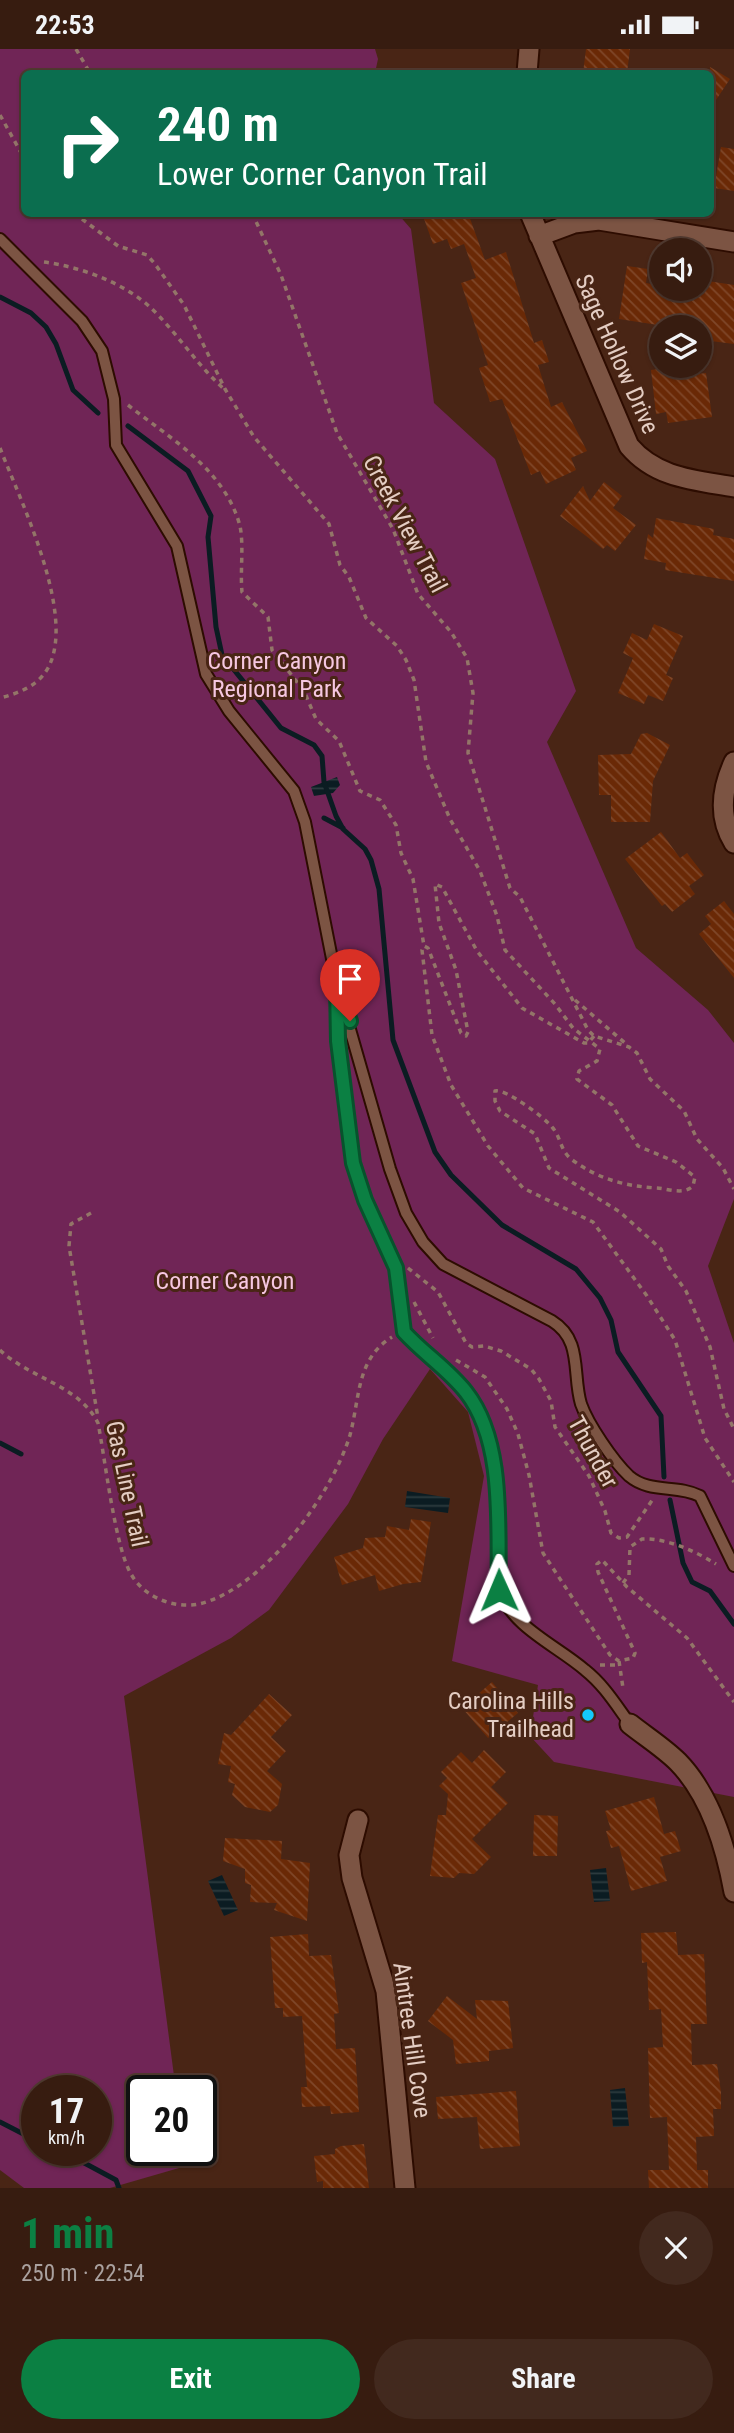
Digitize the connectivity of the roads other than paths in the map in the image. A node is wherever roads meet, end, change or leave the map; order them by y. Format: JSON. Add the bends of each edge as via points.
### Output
{"nodes":[{"id":1,"x":529,"y":49,"type":"edge"},
{"id":2,"x":527,"y":70,"type":"edge"},
{"id":3,"x":532,"y":217,"type":"edge"},
{"id":4,"x":540,"y":236,"type":"junction"},
{"id":5,"x":0,"y":239,"type":"edge"},
{"id":6,"x":734,"y":241,"type":"edge"},
{"id":7,"x":734,"y":487,"type":"edge"},
{"id":8,"x":734,"y":762,"type":"edge"},
{"id":9,"x":734,"y":842,"type":"edge"},
{"id":10,"x":337,"y":984,"type":"junction"},
{"id":11,"x":734,"y":1566,"type":"edge"},
{"id":12,"x":630,"y":1724,"type":"joint"},
{"id":13,"x":358,"y":1820,"type":"dead end"},
{"id":14,"x":734,"y":1892,"type":"edge"},
{"id":15,"x":405,"y":2188,"type":"edge"}],
"edges":[{"from":1,"to":2,"type":"street"},
{"from":3,"to":4,"type":"street","name":"Sage Hollow Drive"},
{"from":4,"to":6,"type":"street","via":[[574,223],[599,220]]},
{"from":4,"to":7,"type":"street","name":"Sage Hollow Drive","via":[[629,446],[668,475]]},
{"from":5,"to":10,"type":"lane","via":[[94,336],[108,367],[116,445],[177,546],[201,657],[212,686],[284,774],[298,800]]},
{"from":8,"to":9,"type":"street","via":[[726,779],[723,808]]},
{"from":10,"to":11,"type":"lane","via":[[390,1169],[406,1213],[423,1242],[458,1274],[561,1327],[575,1353],[582,1404],[593,1428],[627,1475],[647,1486],[700,1496]]},
{"from":10,"to":12,"type":"lane","via":[[338,1041],[353,1163],[396,1268],[404,1332],[467,1394],[483,1427],[499,1498],[499,1590],[503,1602],[516,1618],[597,1680]]},
{"from":12,"to":14,"type":"street","via":[[690,1777],[719,1836]]},
{"from":13,"to":15,"type":"street","name":"Aintree Hill Cove","via":[[349,1855],[386,1991]]}]}
